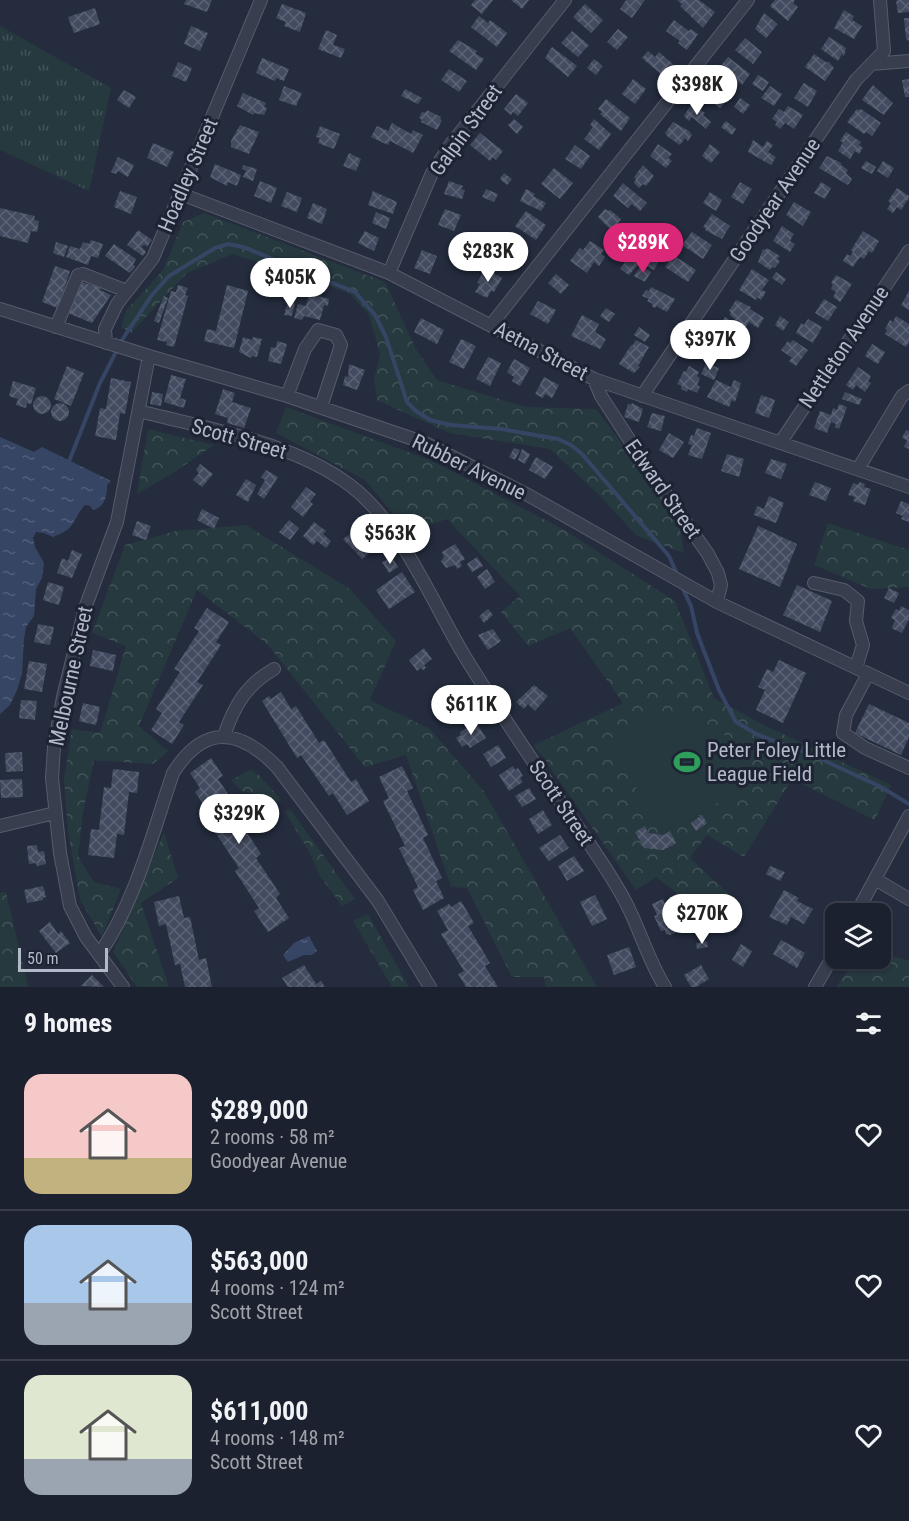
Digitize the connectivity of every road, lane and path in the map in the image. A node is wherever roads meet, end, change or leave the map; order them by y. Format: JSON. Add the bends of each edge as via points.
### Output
{"nodes":[{"id":1,"x":261,"y":0,"type":"edge"},
{"id":2,"x":748,"y":0,"type":"edge"},
{"id":3,"x":880,"y":0,"type":"edge"},
{"id":4,"x":562,"y":1,"type":"edge"},
{"id":5,"x":909,"y":61,"type":"edge"},
{"id":6,"x":871,"y":64,"type":"junction"},
{"id":7,"x":181,"y":194,"type":"junction"},
{"id":8,"x":909,"y":250,"type":"edge"},
{"id":9,"x":388,"y":273,"type":"junction"},
{"id":10,"x":127,"y":291,"type":"junction"},
{"id":11,"x":0,"y":309,"type":"edge"},
{"id":12,"x":491,"y":325,"type":"junction"},
{"id":13,"x":56,"y":327,"type":"junction"},
{"id":14,"x":106,"y":343,"type":"junction"},
{"id":15,"x":149,"y":356,"type":"junction"},
{"id":16,"x":594,"y":379,"type":"junction"},
{"id":17,"x":909,"y":391,"type":"edge"},
{"id":18,"x":287,"y":396,"type":"junction"},
{"id":19,"x":642,"y":396,"type":"junction"},
{"id":20,"x":321,"y":407,"type":"junction"},
{"id":21,"x":139,"y":411,"type":"junction"},
{"id":22,"x":780,"y":443,"type":"junction"},
{"id":23,"x":858,"y":468,"type":"junction"},
{"id":24,"x":909,"y":487,"type":"edge"},
{"id":25,"x":814,"y":583,"type":"dead end"},
{"id":26,"x":717,"y":602,"type":"junction"},
{"id":27,"x":856,"y":668,"type":"junction"},
{"id":28,"x":274,"y":669,"type":"dead end"},
{"id":29,"x":868,"y":674,"type":"junction"},
{"id":30,"x":909,"y":693,"type":"edge"},
{"id":31,"x":224,"y":736,"type":"junction"},
{"id":32,"x":909,"y":768,"type":"edge"},
{"id":33,"x":55,"y":813,"type":"junction"},
{"id":34,"x":907,"y":820,"type":"edge"},
{"id":35,"x":0,"y":826,"type":"edge"},
{"id":36,"x":875,"y":879,"type":"junction"},
{"id":37,"x":909,"y":899,"type":"edge"},
{"id":38,"x":862,"y":903,"type":"edge"},
{"id":39,"x":99,"y":956,"type":"junction"},
{"id":40,"x":826,"y":969,"type":"edge"},
{"id":41,"x":123,"y":987,"type":"edge"},
{"id":42,"x":430,"y":987,"type":"edge"},
{"id":43,"x":665,"y":987,"type":"edge"},
{"id":44,"x":815,"y":987,"type":"edge"}],
"edges":[{"from":1,"to":7,"type":"street","name":"Hoadley Street"},
{"from":2,"to":12,"type":"street"},
{"from":3,"to":6,"type":"street","name":"Goodyear Avenue","via":[[884,51]]},
{"from":4,"to":9,"type":"street","name":"Galpin Street","via":[[432,172]]},
{"from":5,"to":6,"type":"street"},
{"from":6,"to":19,"type":"street","name":"Goodyear Avenue","via":[[856,80]]},
{"from":7,"to":9,"type":"street","name":"Aetna Street"},
{"from":7,"to":10,"type":"street","name":"Hoadley Street","via":[[153,258]]},
{"from":8,"to":22,"type":"street","name":"Nettleton Avenue"},
{"from":9,"to":12,"type":"street","name":"Aetna Street"},
{"from":10,"to":13,"type":"street","via":[[78,274]]},
{"from":10,"to":14,"type":"street","name":"Hoadley Street","via":[[105,329]]},
{"from":11,"to":13,"type":"street","name":"Rubber Avenue"},
{"from":12,"to":16,"type":"street","name":"Aetna Street"},
{"from":13,"to":14,"type":"street","name":"Rubber Avenue"},
{"from":14,"to":15,"type":"street","name":"Rubber Avenue"},
{"from":15,"to":18,"type":"street","name":"Rubber Avenue"},
{"from":15,"to":21,"type":"street","name":"Melbourne Street"},
{"from":16,"to":19,"type":"street","name":"Aetna Street"},
{"from":16,"to":26,"type":"street","name":"Edward Street","via":[[647,468],[708,554],[721,585]]},
{"from":17,"to":23,"type":"street","via":[[902,396]]},
{"from":18,"to":20,"type":"street","name":"Rubber Avenue"},
{"from":18,"to":20,"type":"street","via":[[305,349],[318,330],[336,335],[341,345]]},
{"from":19,"to":22,"type":"street","name":"Aetna Street"},
{"from":20,"to":26,"type":"street","name":"Rubber Avenue","via":[[442,451]]},
{"from":21,"to":33,"type":"street","name":"Melbourne Street","via":[[117,522],[85,608],[62,706],[54,747]]},
{"from":21,"to":43,"type":"street","name":"Scott Street","via":[[284,451],[325,470],[371,504],[406,552],[504,720],[620,893]]},
{"from":22,"to":23,"type":"street","name":"Aetna Street"},
{"from":23,"to":24,"type":"street","name":"Aetna Street"},
{"from":25,"to":27,"type":"street","via":[[844,590],[858,601],[856,621],[863,645]]},
{"from":26,"to":27,"type":"street","name":"Rubber Avenue"},
{"from":27,"to":29,"type":"street","name":"Rubber Avenue"},
{"from":28,"to":31,"type":"street","via":[[243,693]]},
{"from":29,"to":30,"type":"street","name":"Rubber Avenue"},
{"from":29,"to":32,"type":"street","via":[[846,715],[843,733]]},
{"from":31,"to":39,"type":"street","via":[[195,747],[173,772],[135,889]]},
{"from":31,"to":42,"type":"street","via":[[249,743],[277,766],[378,901]]},
{"from":33,"to":35,"type":"street"},
{"from":33,"to":39,"type":"street","name":"Melbourne Street","via":[[70,906]]},
{"from":34,"to":36,"type":"street"},
{"from":36,"to":37,"type":"street"},
{"from":36,"to":38,"type":"street"},
{"from":39,"to":41,"type":"street","name":"Melbourne Street"},
{"from":40,"to":44,"type":"street"}]}
